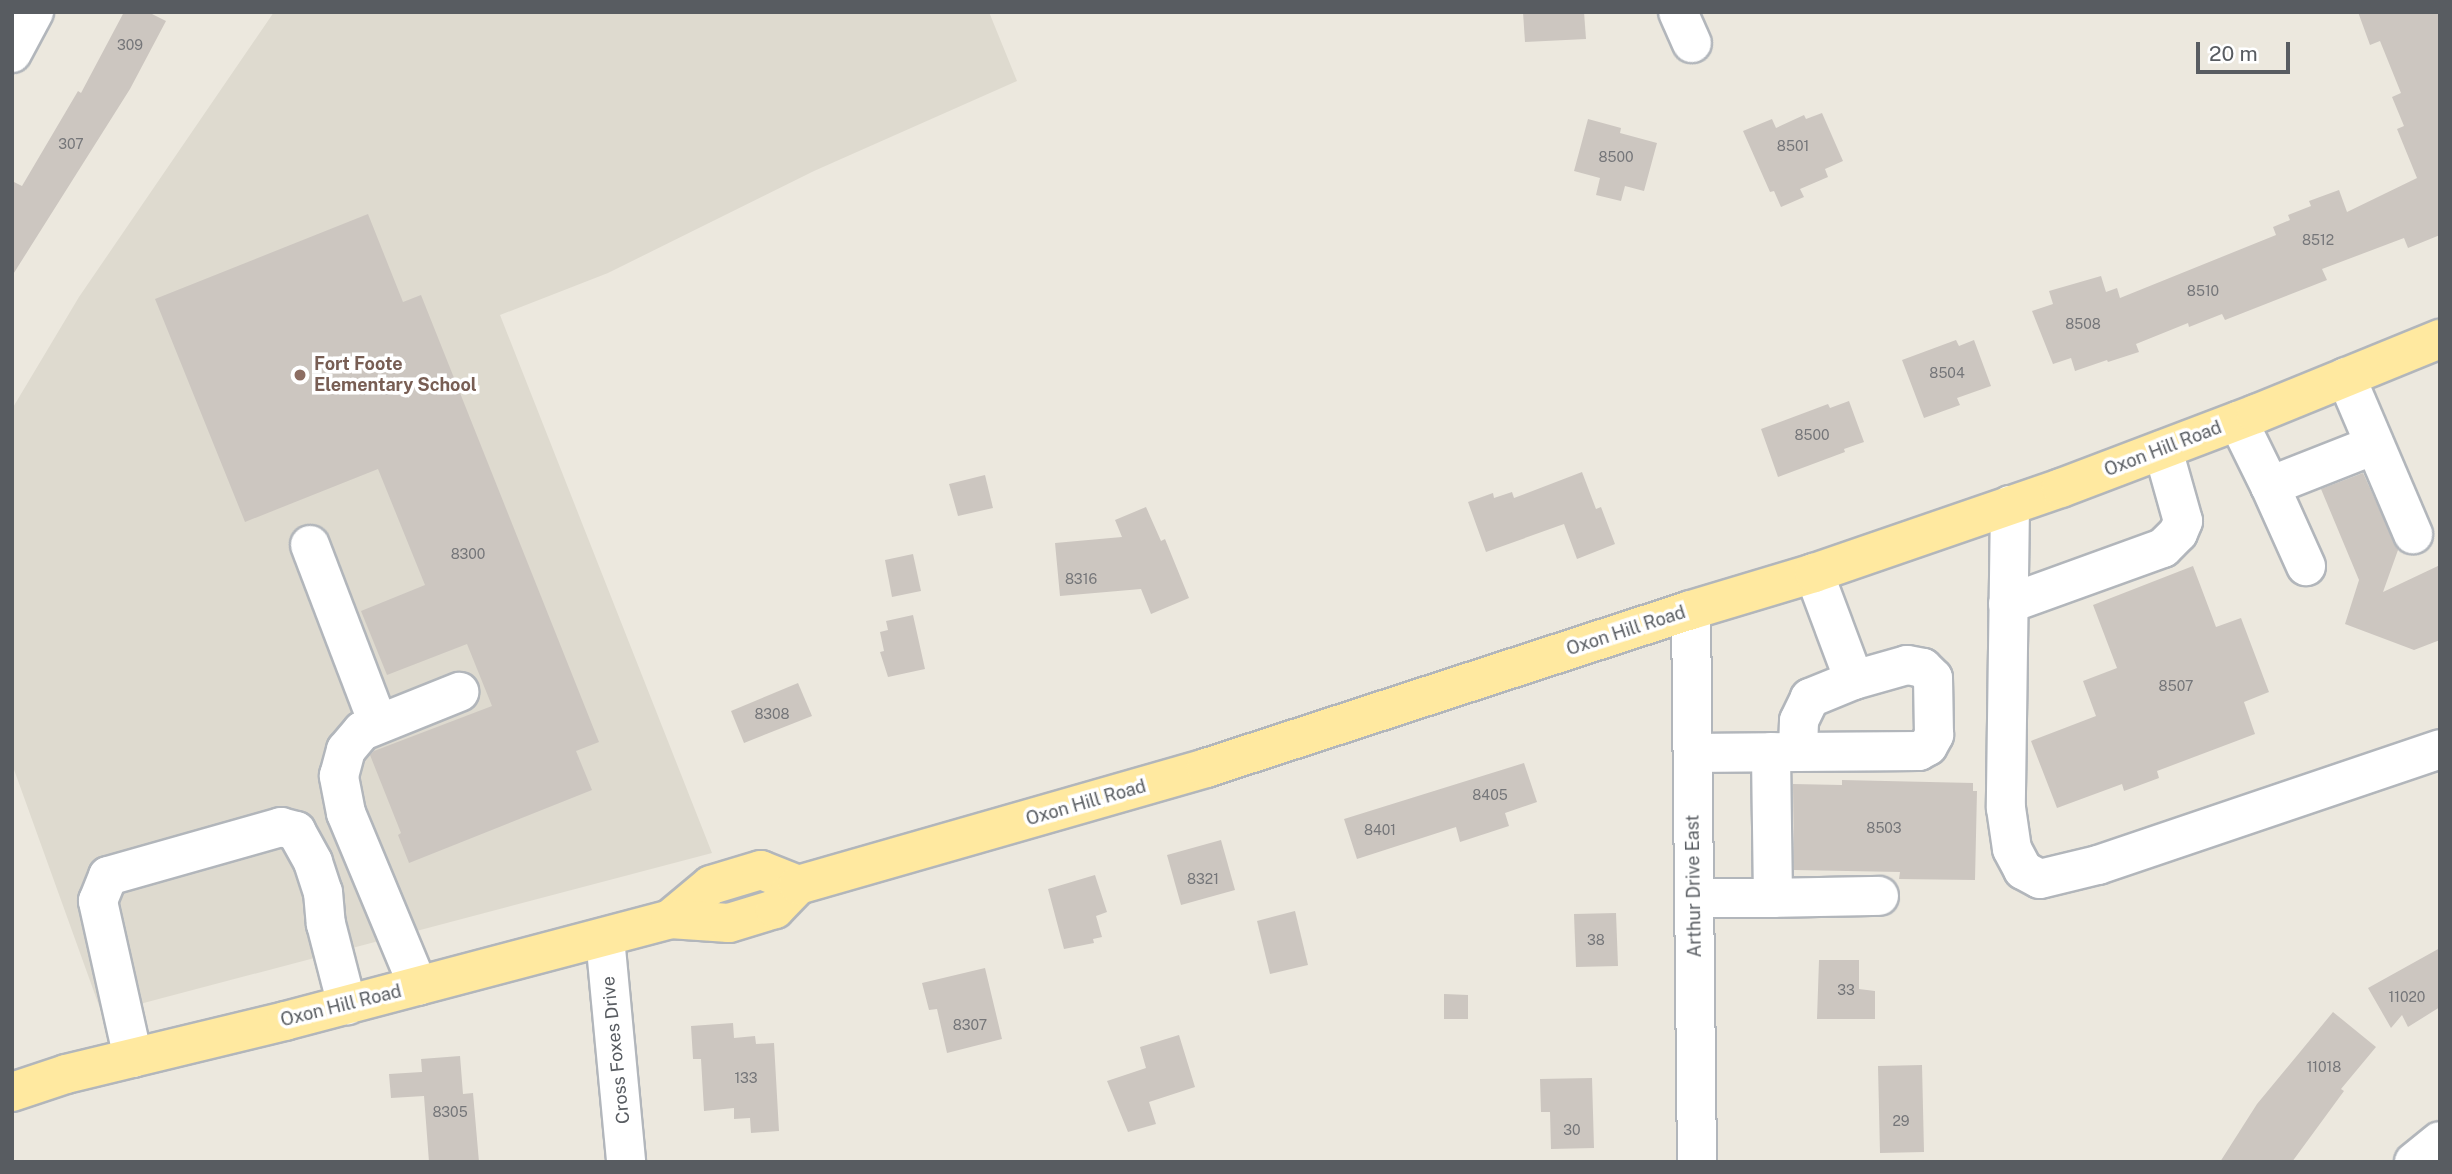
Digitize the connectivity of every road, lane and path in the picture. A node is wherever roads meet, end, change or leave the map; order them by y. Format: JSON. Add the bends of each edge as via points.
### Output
{"nodes":[{"id":1,"x":34,"y":12,"type":"edge"},
{"id":2,"x":12,"y":53,"type":"edge"},
{"id":3,"x":2440,"y":339,"type":"edge"},
{"id":4,"x":2346,"y":377,"type":"junction"},
{"id":5,"x":2238,"y":421,"type":"junction"},
{"id":6,"x":2374,"y":445,"type":"junction"},
{"id":7,"x":2162,"y":450,"type":"junction"},
{"id":8,"x":2270,"y":486,"type":"junction"},
{"id":9,"x":2010,"y":505,"type":"junction"},
{"id":10,"x":2413,"y":534,"type":"dead end"},
{"id":11,"x":310,"y":545,"type":"dead end"},
{"id":12,"x":2306,"y":566,"type":"dead end"},
{"id":13,"x":1814,"y":573,"type":"junction"},
{"id":14,"x":2008,"y":604,"type":"junction"},
{"id":15,"x":1691,"y":610,"type":"junction"},
{"id":16,"x":1854,"y":680,"type":"junction"},
{"id":17,"x":459,"y":692,"type":"dead end"},
{"id":18,"x":377,"y":723,"type":"junction"},
{"id":19,"x":2440,"y":749,"type":"edge"},
{"id":20,"x":1785,"y":752,"type":"junction"},
{"id":21,"x":1693,"y":753,"type":"junction"},
{"id":22,"x":1880,"y":896,"type":"dead end"},
{"id":23,"x":1694,"y":898,"type":"junction"},
{"id":24,"x":1773,"y":898,"type":"junction"},
{"id":25,"x":605,"y":938,"type":"junction"},
{"id":26,"x":418,"y":986,"type":"junction"},
{"id":27,"x":347,"y":1005,"type":"junction"},
{"id":28,"x":133,"y":1058,"type":"junction"},
{"id":29,"x":12,"y":1092,"type":"edge"},
{"id":30,"x":2440,"y":1141,"type":"edge"},
{"id":31,"x":626,"y":1162,"type":"edge"},
{"id":32,"x":1697,"y":1162,"type":"edge"},
{"id":33,"x":2414,"y":1162,"type":"edge"}],
"edges":[{"from":1,"to":2,"type":"street"},
{"from":3,"to":4,"type":"main road","name":"Oxon Hill Road"},
{"from":4,"to":5,"type":"main road","name":"Oxon Hill Road"},
{"from":4,"to":6,"type":"street"},
{"from":5,"to":7,"type":"main road","name":"Oxon Hill Road"},
{"from":5,"to":8,"type":"street"},
{"from":6,"to":8,"type":"street"},
{"from":6,"to":10,"type":"street"},
{"from":7,"to":9,"type":"main road","name":"Oxon Hill Road"},
{"from":7,"to":14,"type":"street","via":[[2183,521],[2178,533],[2163,548]]},
{"from":8,"to":12,"type":"street"},
{"from":9,"to":13,"type":"main road","name":"Oxon Hill Road"},
{"from":9,"to":14,"type":"street"},
{"from":11,"to":18,"type":"street"},
{"from":13,"to":15,"type":"main road","name":"Oxon Hill Road"},
{"from":13,"to":16,"type":"street"},
{"from":14,"to":19,"type":"street","via":[[2006,808],[2012,849],[2023,870],[2040,879],[2098,865]]},
{"from":15,"to":21,"type":"street","name":"Arthur Drive East"},
{"from":15,"to":25,"type":"main road","name":"Oxon Hill Road","via":[[1206,768],[798,884],[775,909],[729,923],[670,919]]},
{"from":16,"to":20,"type":"street","via":[[1810,698]]},
{"from":16,"to":20,"type":"street","via":[[1907,665],[1923,668],[1933,678],[1934,735],[1928,746],[1919,751]]},
{"from":17,"to":18,"type":"street"},
{"from":18,"to":26,"type":"street","via":[[362,731],[345,751],[339,776],[341,793]]},
{"from":20,"to":21,"type":"street"},
{"from":20,"to":24,"type":"street"},
{"from":21,"to":23,"type":"street","name":"Arthur Drive East"},
{"from":22,"to":24,"type":"street"},
{"from":23,"to":24,"type":"street"},
{"from":23,"to":32,"type":"street","name":"Arthur Drive East"},
{"from":25,"to":26,"type":"main road","name":"Oxon Hill Road"},
{"from":25,"to":31,"type":"street","name":"Cross Foxes Drive"},
{"from":26,"to":27,"type":"main road","name":"Oxon Hill Road"},
{"from":27,"to":28,"type":"main road","name":"Oxon Hill Road"},
{"from":27,"to":28,"type":"street","via":[[313,862],[296,831],[281,827],[108,876],[98,901]]},
{"from":28,"to":29,"type":"main road","name":"Oxon Hill Road"},
{"from":30,"to":33,"type":"street"}]}
